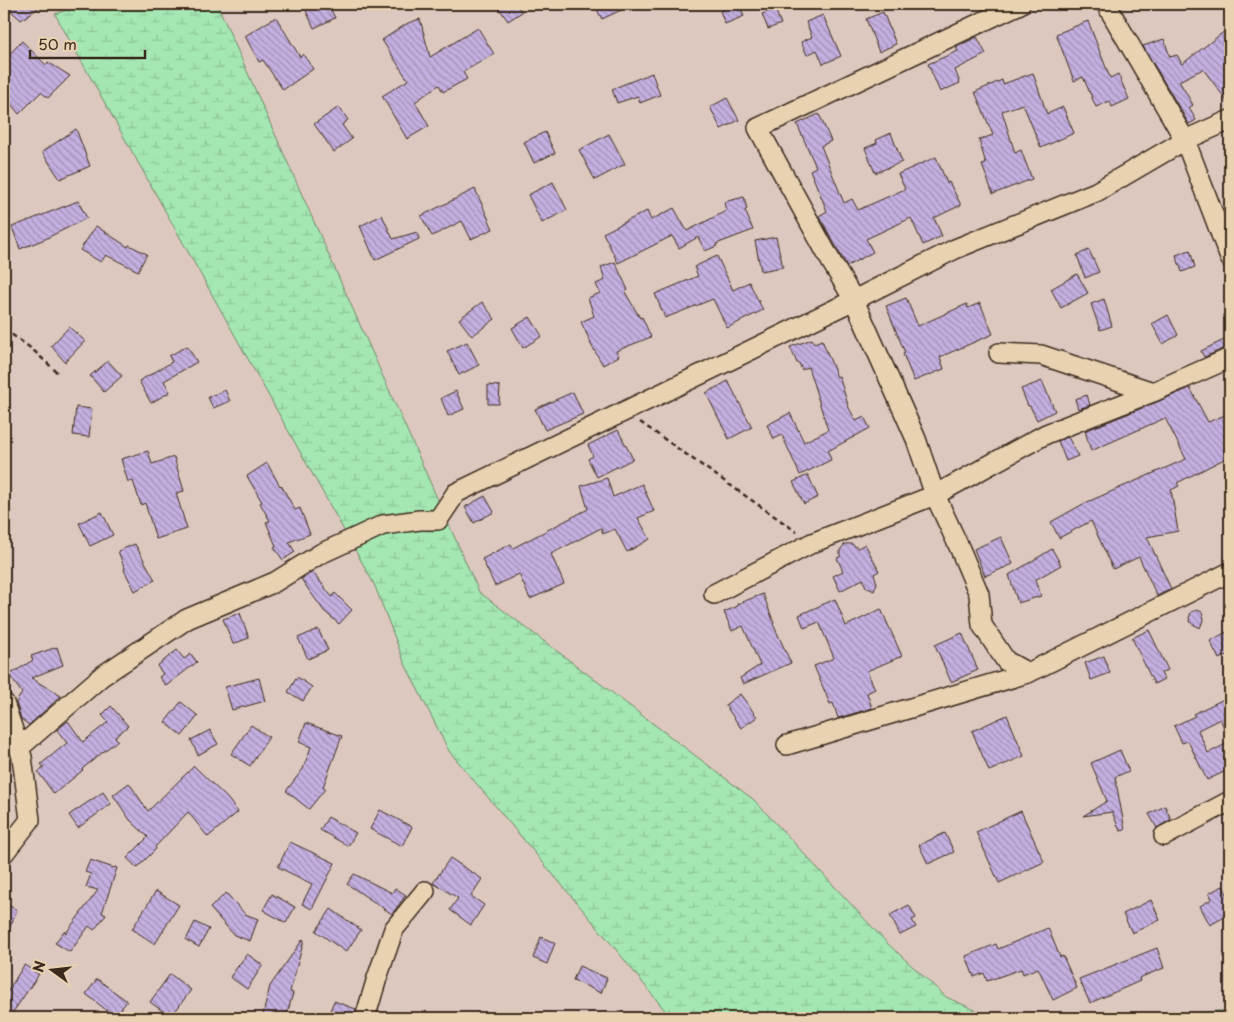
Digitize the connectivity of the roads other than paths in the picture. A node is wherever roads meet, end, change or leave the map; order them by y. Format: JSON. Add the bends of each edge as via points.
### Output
{"nodes":[{"id":1,"x":1020,"y":4,"type":"edge"},
{"id":2,"x":1106,"y":4,"type":"edge"},
{"id":3,"x":1230,"y":120,"type":"edge"},
{"id":4,"x":1185,"y":140,"type":"junction"},
{"id":5,"x":1230,"y":258,"type":"edge"},
{"id":6,"x":854,"y":300,"type":"junction"},
{"id":7,"x":999,"y":353,"type":"dead end"},
{"id":8,"x":1230,"y":358,"type":"edge"},
{"id":9,"x":1153,"y":392,"type":"junction"},
{"id":10,"x":935,"y":495,"type":"junction"},
{"id":11,"x":1230,"y":572,"type":"edge"},
{"id":12,"x":714,"y":594,"type":"dead end"},
{"id":13,"x":1028,"y":673,"type":"junction"},
{"id":14,"x":4,"y":703,"type":"edge"},
{"id":15,"x":787,"y":745,"type":"dead end"},
{"id":16,"x":19,"y":748,"type":"junction"},
{"id":17,"x":1230,"y":801,"type":"edge"},
{"id":18,"x":1164,"y":836,"type":"dead end"},
{"id":19,"x":4,"y":853,"type":"edge"},
{"id":20,"x":425,"y":891,"type":"dead end"},
{"id":21,"x":364,"y":1018,"type":"edge"}],
"edges":[{"from":1,"to":6,"type":"street","via":[[758,128]]},
{"from":2,"to":4,"type":"street"},
{"from":3,"to":4,"type":"street"},
{"from":4,"to":5,"type":"street"},
{"from":4,"to":6,"type":"street","via":[[1096,192],[955,249]]},
{"from":6,"to":10,"type":"street","via":[[916,440]]},
{"from":6,"to":16,"type":"street","via":[[456,492],[438,520],[383,525],[320,554],[275,582],[188,619],[102,676]]},
{"from":7,"to":9,"type":"street","via":[[1041,354]]},
{"from":8,"to":9,"type":"street"},
{"from":9,"to":10,"type":"street","via":[[1046,434]]},
{"from":10,"to":12,"type":"street","via":[[812,543]]},
{"from":10,"to":13,"type":"street","via":[[979,594],[982,625],[1006,660]]},
{"from":11,"to":13,"type":"street"},
{"from":13,"to":15,"type":"street"},
{"from":14,"to":16,"type":"street"},
{"from":16,"to":19,"type":"street","via":[[30,820]]},
{"from":17,"to":18,"type":"street"},
{"from":20,"to":21,"type":"street","via":[[394,929]]}]}
